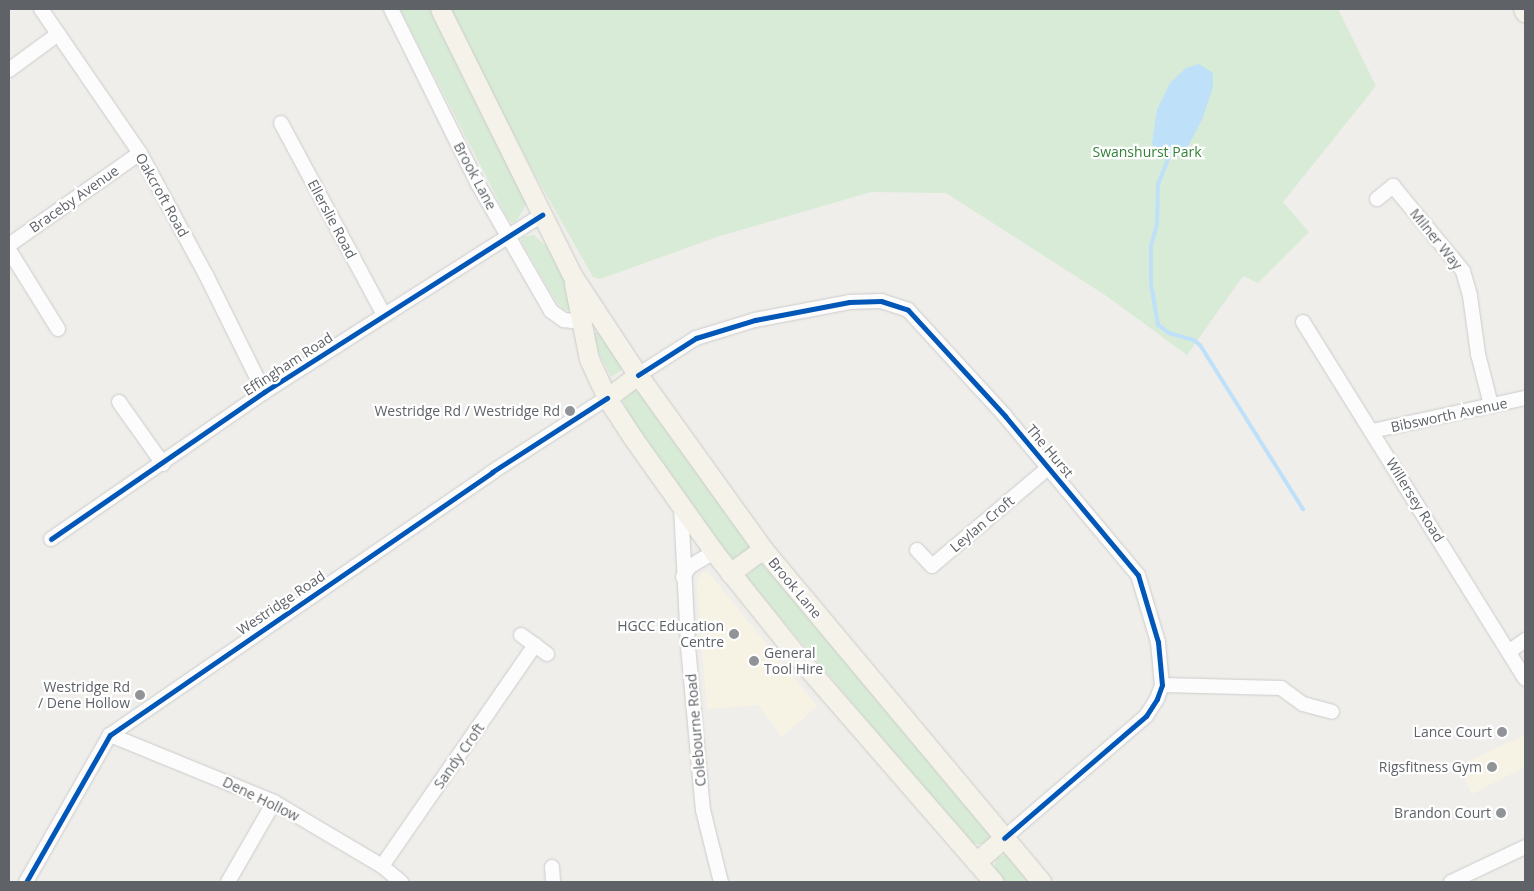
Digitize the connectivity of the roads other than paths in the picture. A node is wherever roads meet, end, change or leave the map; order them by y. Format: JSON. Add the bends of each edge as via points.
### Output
{"nodes":[{"id":1,"x":41,"y":9,"type":"edge"},
{"id":2,"x":391,"y":9,"type":"edge"},
{"id":3,"x":440,"y":9,"type":"edge"},
{"id":4,"x":1523,"y":9,"type":"edge"},
{"id":5,"x":1525,"y":13,"type":"edge"},
{"id":6,"x":58,"y":34,"type":"junction"},
{"id":7,"x":9,"y":70,"type":"edge"},
{"id":8,"x":281,"y":123,"type":"dead end"},
{"id":9,"x":140,"y":153,"type":"junction"},
{"id":10,"x":1377,"y":199,"type":"dead end"},
{"id":11,"x":542,"y":215,"type":"junction"},
{"id":12,"x":508,"y":236,"type":"junction"},
{"id":13,"x":9,"y":245,"type":"edge"},
{"id":14,"x":9,"y":250,"type":"edge"},
{"id":15,"x":572,"y":275,"type":"junction"},
{"id":16,"x":384,"y":314,"type":"junction"},
{"id":17,"x":581,"y":322,"type":"junction"},
{"id":18,"x":1303,"y":322,"type":"dead end"},
{"id":19,"x":58,"y":329,"type":"dead end"},
{"id":20,"x":638,"y":375,"type":"junction"},
{"id":21,"x":264,"y":392,"type":"junction"},
{"id":22,"x":607,"y":398,"type":"junction"},
{"id":23,"x":1525,"y":398,"type":"edge"},
{"id":24,"x":118,"y":402,"type":"dead end"},
{"id":25,"x":1491,"y":405,"type":"junction"},
{"id":26,"x":1372,"y":431,"type":"junction"},
{"id":27,"x":163,"y":464,"type":"junction"},
{"id":28,"x":1049,"y":468,"type":"junction"},
{"id":29,"x":681,"y":506,"type":"junction"},
{"id":30,"x":51,"y":539,"type":"dead end"},
{"id":31,"x":763,"y":549,"type":"junction"},
{"id":32,"x":916,"y":550,"type":"dead end"},
{"id":33,"x":714,"y":552,"type":"junction"},
{"id":34,"x":730,"y":573,"type":"junction"},
{"id":35,"x":683,"y":577,"type":"junction"},
{"id":36,"x":521,"y":635,"type":"dead end"},
{"id":37,"x":1525,"y":640,"type":"edge"},
{"id":38,"x":535,"y":645,"type":"junction"},
{"id":39,"x":1510,"y":651,"type":"junction"},
{"id":40,"x":547,"y":654,"type":"dead end"},
{"id":41,"x":1525,"y":679,"type":"edge"},
{"id":42,"x":1162,"y":685,"type":"junction"},
{"id":43,"x":1332,"y":712,"type":"dead end"},
{"id":44,"x":110,"y":735,"type":"junction"},
{"id":45,"x":274,"y":802,"type":"junction"},
{"id":46,"x":1004,"y":838,"type":"junction"},
{"id":47,"x":1525,"y":847,"type":"edge"},
{"id":48,"x":976,"y":862,"type":"junction"},
{"id":49,"x":382,"y":866,"type":"junction"},
{"id":50,"x":552,"y":867,"type":"dead end"},
{"id":51,"x":26,"y":882,"type":"edge"},
{"id":52,"x":228,"y":882,"type":"edge"},
{"id":53,"x":401,"y":882,"type":"edge"},
{"id":54,"x":553,"y":882,"type":"edge"},
{"id":55,"x":721,"y":882,"type":"edge"},
{"id":56,"x":994,"y":882,"type":"edge"},
{"id":57,"x":1042,"y":882,"type":"edge"},
{"id":58,"x":1451,"y":882,"type":"edge"}],
"edges":[{"from":1,"to":6,"type":"street","name":"Oakcroft Road"},
{"from":2,"to":12,"type":"street","name":"Brook Lane","via":[[478,184]]},
{"from":3,"to":11,"type":"main road","name":"Brook Lane"},
{"from":4,"to":5,"type":"main road"},
{"from":6,"to":7,"type":"street"},
{"from":6,"to":9,"type":"street","name":"Oakcroft Road"},
{"from":8,"to":16,"type":"street","name":"Ellerslie Road"},
{"from":9,"to":13,"type":"street","name":"Braceby Avenue"},
{"from":9,"to":21,"type":"street","name":"Oakcroft Road"},
{"from":10,"to":25,"type":"street","name":"Milner Way","via":[[1393,186],[1463,271]]},
{"from":11,"to":12,"type":"street","name":"Effingham Road"},
{"from":11,"to":15,"type":"main road","name":"Brook Lane"},
{"from":12,"to":16,"type":"street","name":"Effingham Road"},
{"from":12,"to":17,"type":"street","name":"Brook Lane","via":[[551,311],[564,320]]},
{"from":14,"to":19,"type":"street"},
{"from":15,"to":17,"type":"main road","name":"Brook Lane"},
{"from":15,"to":20,"type":"main road","name":"Brook Lane"},
{"from":16,"to":21,"type":"street","name":"Effingham Road"},
{"from":17,"to":22,"type":"main road","name":"Brook Lane","via":[[589,359]]},
{"from":18,"to":26,"type":"street","name":"Willersey Road"},
{"from":20,"to":22,"type":"main road"},
{"from":20,"to":28,"type":"street","name":"The Hurst","via":[[708,334],[821,308],[881,301],[908,310],[924,325]]},
{"from":20,"to":31,"type":"main road","name":"Brook Lane"},
{"from":21,"to":27,"type":"street","name":"Effingham Road"},
{"from":22,"to":29,"type":"main road","name":"Brook Lane"},
{"from":22,"to":44,"type":"street","name":"Westridge Road","via":[[492,472]]},
{"from":23,"to":25,"type":"street","name":"Bibsworth Avenue"},
{"from":24,"to":27,"type":"street"},
{"from":25,"to":26,"type":"street","name":"Bibsworth Avenue"},
{"from":26,"to":39,"type":"street","name":"Willersey Road"},
{"from":27,"to":30,"type":"street","name":"Effingham Road"},
{"from":28,"to":32,"type":"street","name":"Leylan Croft","via":[[932,566]]},
{"from":28,"to":42,"type":"street","name":"The Hurst","via":[[1138,575],[1158,642]]},
{"from":29,"to":33,"type":"main road","name":"Brook Lane"},
{"from":29,"to":35,"type":"street","name":"Colebourne Road"},
{"from":31,"to":34,"type":"main road"},
{"from":31,"to":46,"type":"main road","name":"Brook Lane"},
{"from":33,"to":34,"type":"main road","name":"Brook Lane"},
{"from":33,"to":35,"type":"street","via":[[702,556]]},
{"from":34,"to":48,"type":"main road","name":"Brook Lane","via":[[799,658]]},
{"from":35,"to":55,"type":"street","name":"Colebourne Road","via":[[703,810]]},
{"from":36,"to":38,"type":"street"},
{"from":37,"to":39,"type":"street"},
{"from":38,"to":40,"type":"street"},
{"from":38,"to":49,"type":"street","name":"Sandy Croft"},
{"from":39,"to":41,"type":"street","name":"Willersey Road"},
{"from":42,"to":43,"type":"street","via":[[1281,688],[1303,704]]},
{"from":42,"to":46,"type":"street","via":[[1146,716]]},
{"from":44,"to":45,"type":"street","name":"Dene Hollow"},
{"from":44,"to":51,"type":"street","name":"Westridge Road"},
{"from":45,"to":49,"type":"street","name":"Dene Hollow"},
{"from":45,"to":52,"type":"street"},
{"from":46,"to":48,"type":"main road"},
{"from":46,"to":57,"type":"main road","name":"Brook Lane"},
{"from":47,"to":58,"type":"street"},
{"from":48,"to":56,"type":"main road","name":"Brook Lane"},
{"from":49,"to":53,"type":"street","name":"Dene Hollow"},
{"from":50,"to":54,"type":"street"}]}
